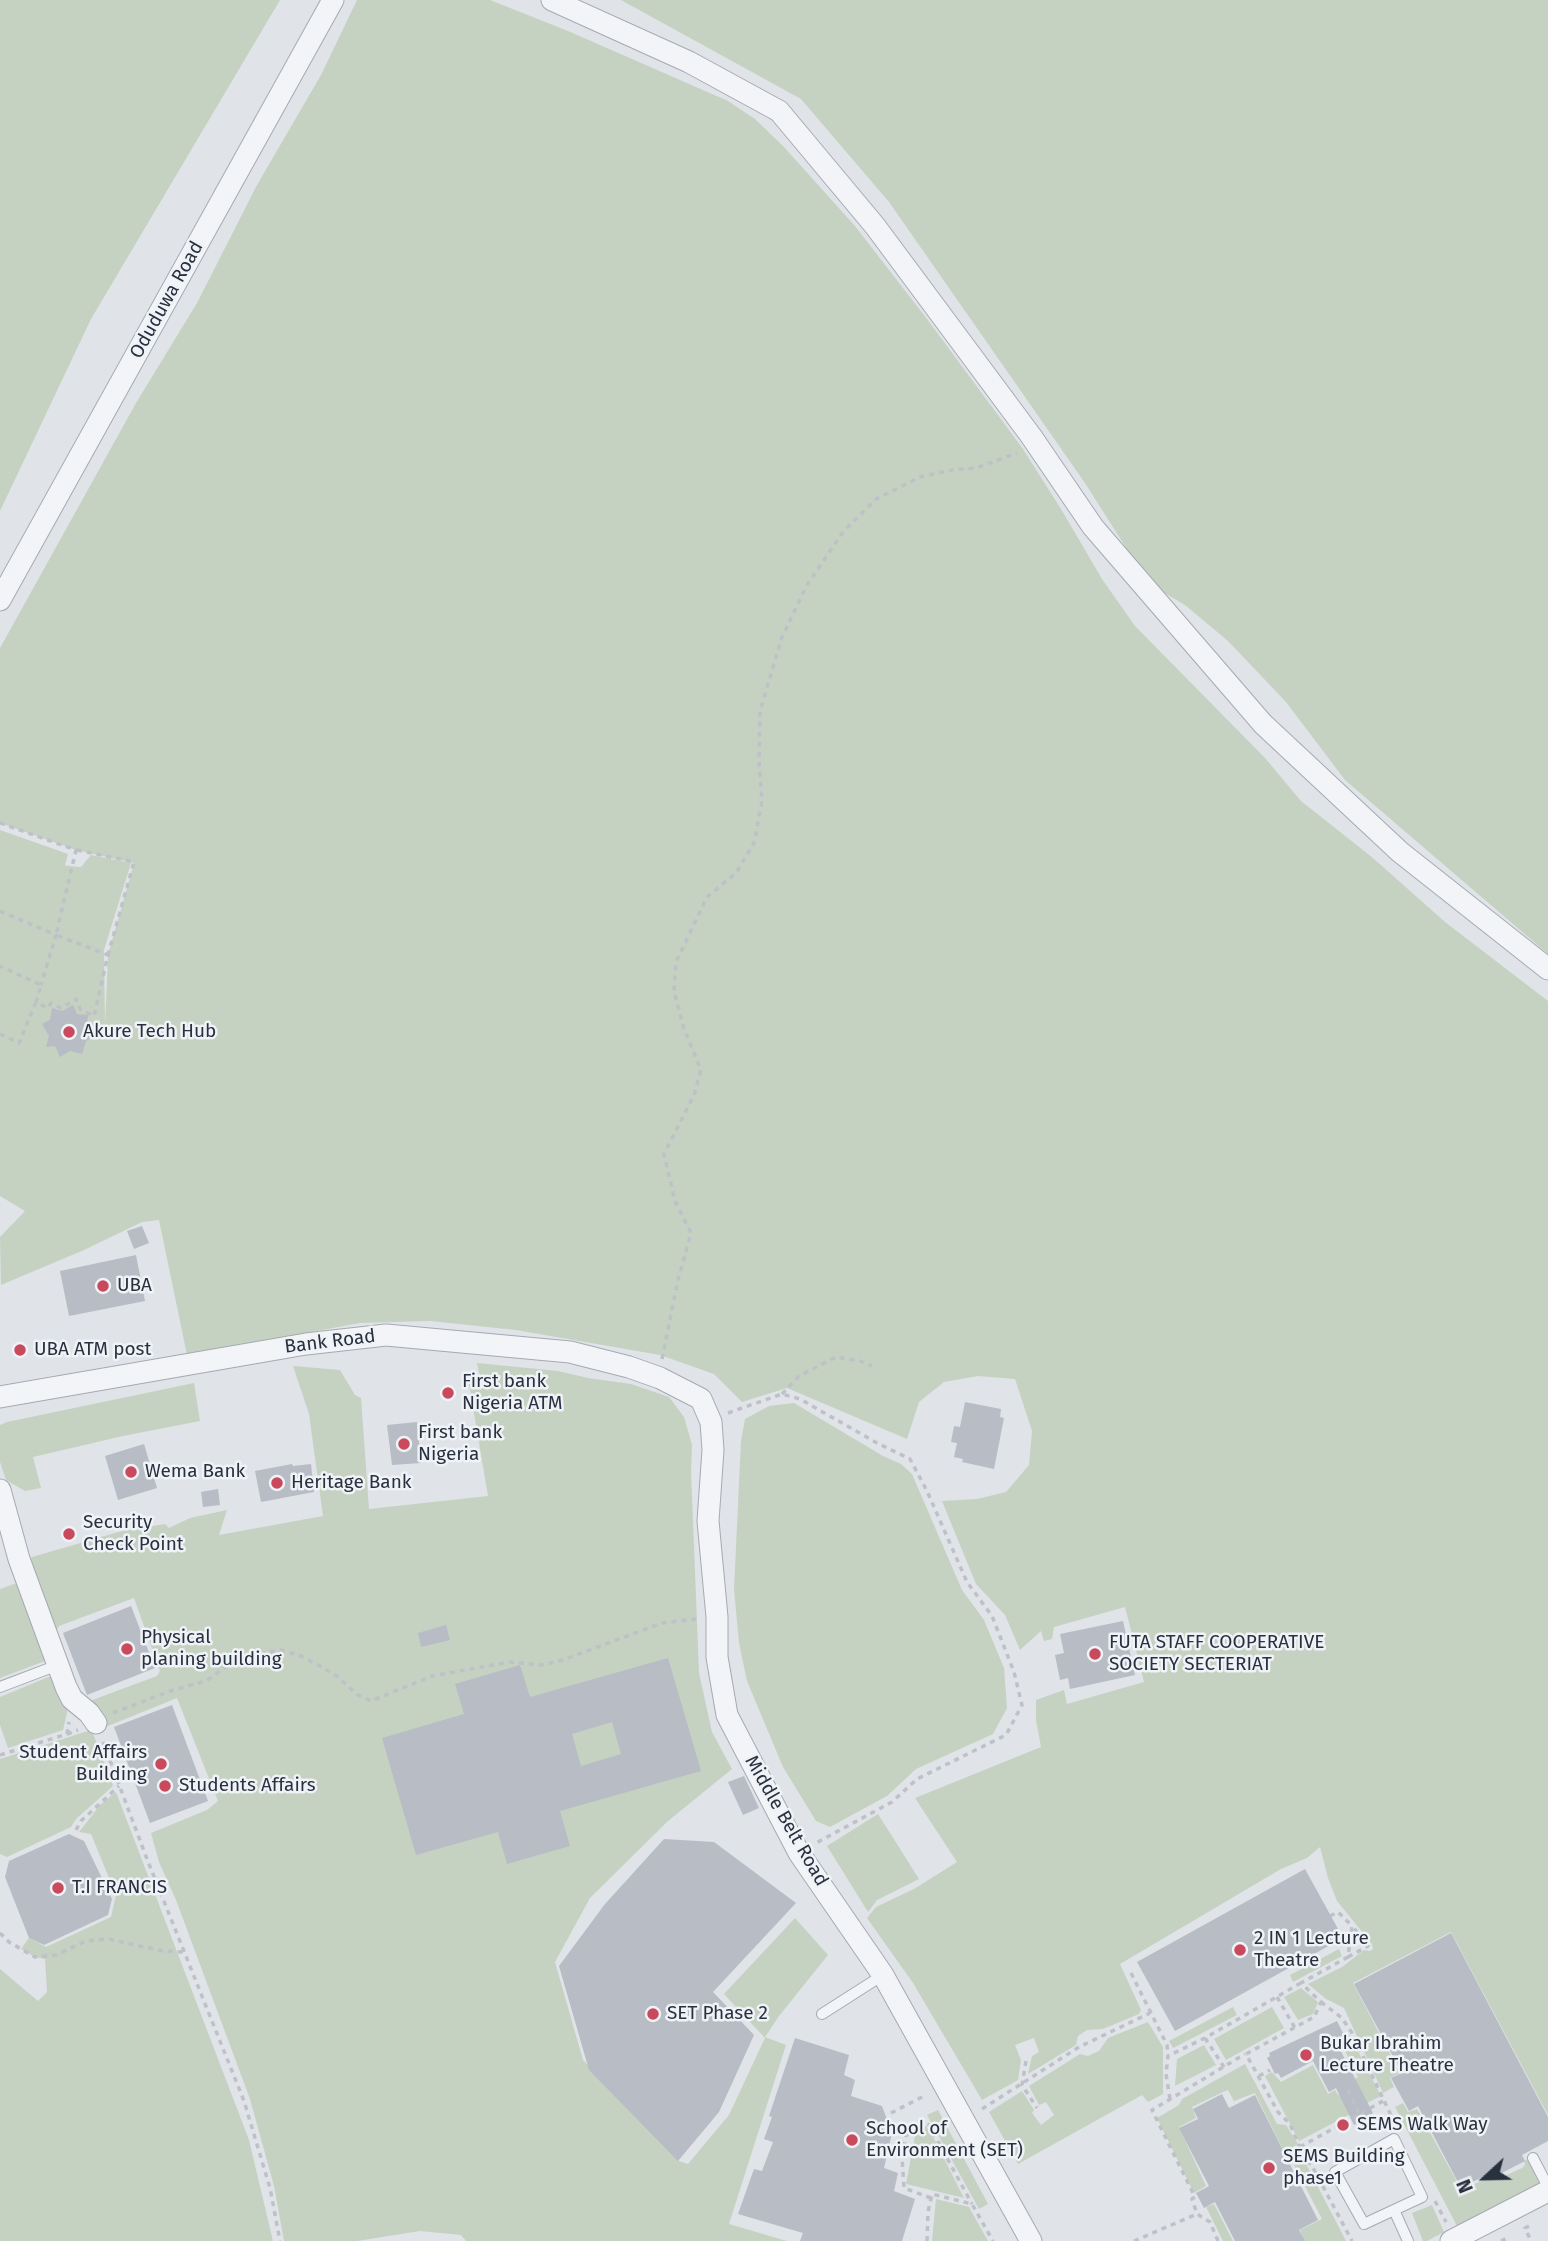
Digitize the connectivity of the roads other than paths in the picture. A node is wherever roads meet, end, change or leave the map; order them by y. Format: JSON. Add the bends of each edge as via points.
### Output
{"nodes":[{"id":1,"x":333,"y":0,"type":"edge"},
{"id":2,"x":552,"y":0,"type":"edge"},
{"id":3,"x":0,"y":600,"type":"edge"},
{"id":4,"x":1548,"y":970,"type":"edge"},
{"id":5,"x":0,"y":1398,"type":"edge"},
{"id":6,"x":711,"y":1422,"type":"joint"},
{"id":7,"x":0,"y":1489,"type":"edge"},
{"id":8,"x":9,"y":1562,"type":"edge"},
{"id":9,"x":58,"y":1665,"type":"junction"},
{"id":10,"x":0,"y":1688,"type":"edge"},
{"id":11,"x":92,"y":1718,"type":"road end"},
{"id":12,"x":883,"y":1975,"type":"junction"},
{"id":13,"x":822,"y":2014,"type":"dead end"},
{"id":14,"x":1533,"y":2158,"type":"dead end"},
{"id":15,"x":1548,"y":2189,"type":"edge"},
{"id":16,"x":1394,"y":2210,"type":"junction"},
{"id":17,"x":1453,"y":2240,"type":"edge"},
{"id":18,"x":1031,"y":2241,"type":"edge"},
{"id":19,"x":1408,"y":2241,"type":"edge"}],
"edges":[{"from":1,"to":3,"type":"street","name":"Oduduwa Road"},
{"from":2,"to":4,"type":"street","via":[[689,62],[779,111],[875,226],[1093,527],[1263,724],[1400,852]]},
{"from":5,"to":6,"type":"street","name":"Bank Road","via":[[306,1343],[386,1335],[570,1352],[629,1367],[701,1399]]},
{"from":6,"to":12,"type":"street","name":"Middle Belt Road","via":[[708,1521],[727,1715],[799,1853]]},
{"from":7,"to":8,"type":"street"},
{"from":8,"to":9,"type":"street"},
{"from":9,"to":10,"type":"lane"},
{"from":9,"to":11,"type":"street","via":[[72,1699]]},
{"from":12,"to":13,"type":"lane"},
{"from":12,"to":18,"type":"street","name":"Middle Belt Road"},
{"from":14,"to":15,"type":"lane"},
{"from":15,"to":17,"type":"street"},
{"from":16,"to":16,"type":"lane","via":[[1422,2197],[1394,2139],[1335,2172],[1364,2224]]},
{"from":16,"to":19,"type":"lane"}]}
